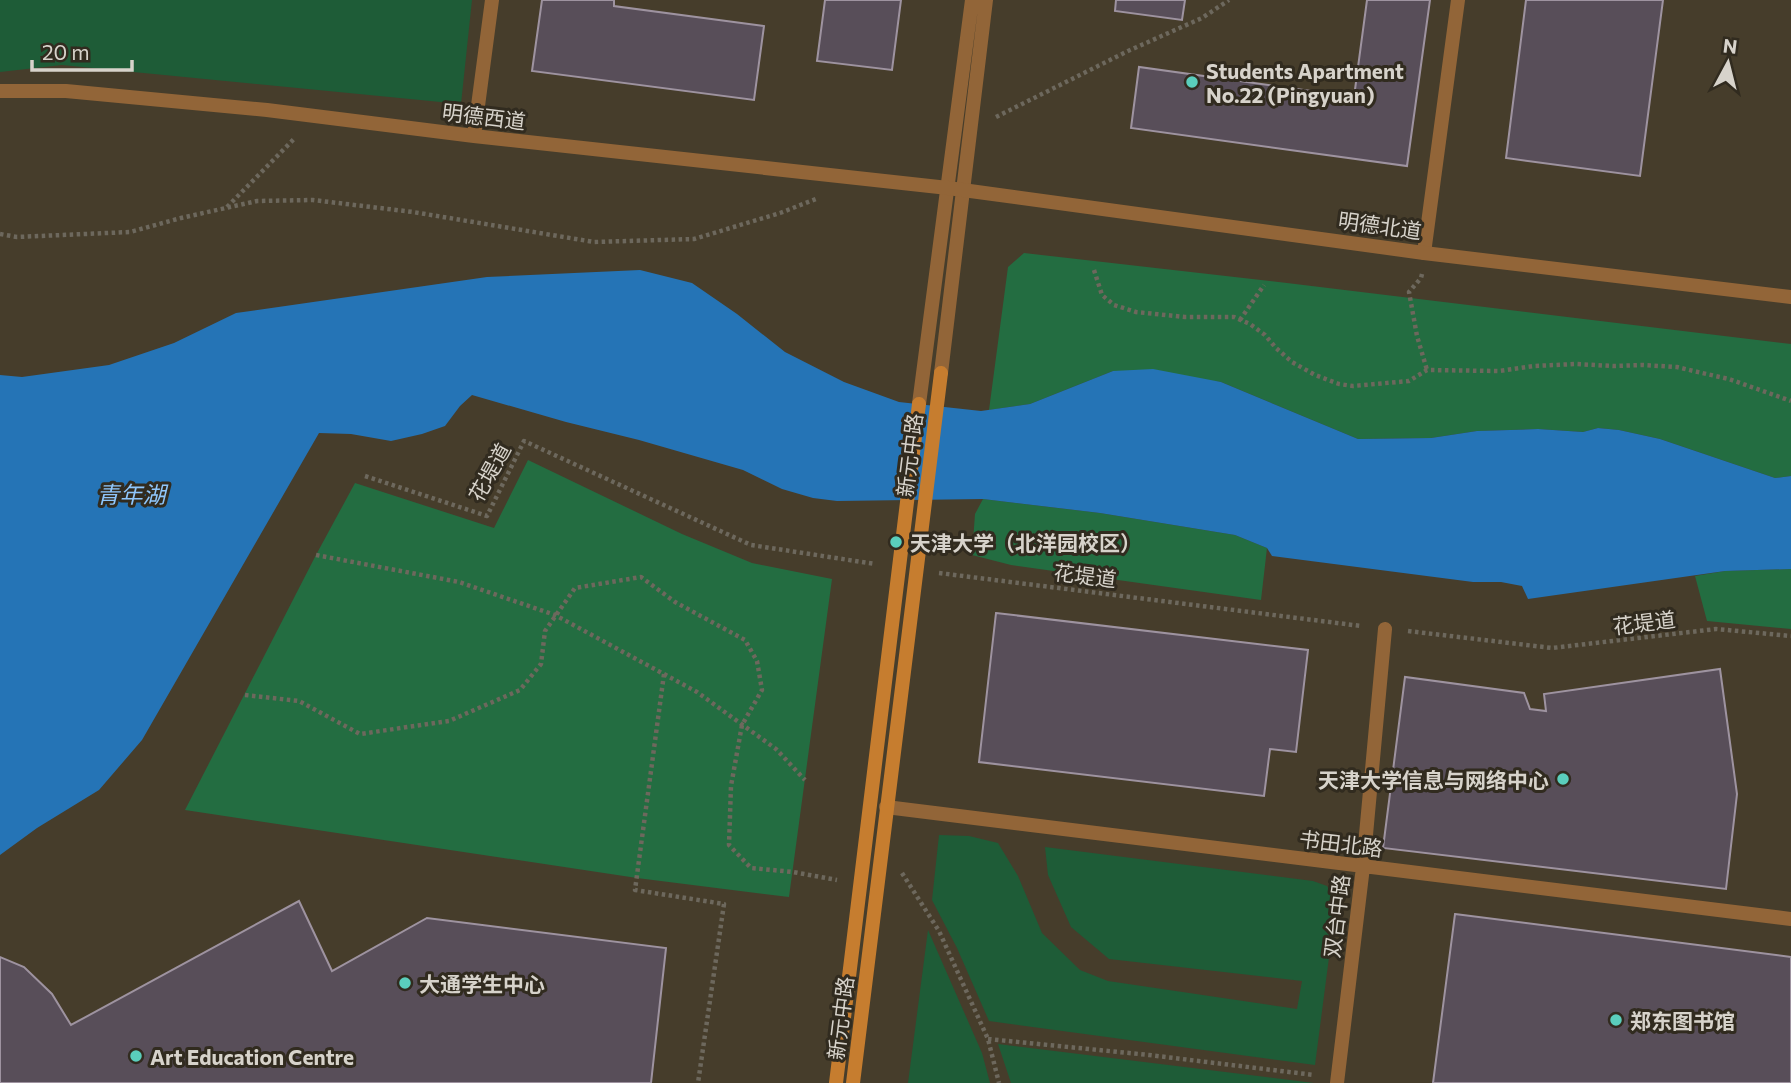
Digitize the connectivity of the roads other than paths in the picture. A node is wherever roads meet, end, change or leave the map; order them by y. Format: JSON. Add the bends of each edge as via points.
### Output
{"nodes":[{"id":1,"x":492,"y":0,"type":"edge"},
{"id":2,"x":972,"y":0,"type":"edge"},
{"id":3,"x":986,"y":0,"type":"edge"},
{"id":4,"x":1458,"y":0,"type":"edge"},
{"id":5,"x":0,"y":91,"type":"edge"},
{"id":6,"x":474,"y":136,"type":"junction"},
{"id":7,"x":956,"y":189,"type":"junction"},
{"id":8,"x":1424,"y":253,"type":"junction"},
{"id":9,"x":1791,"y":297,"type":"edge"},
{"id":10,"x":1385,"y":629,"type":"road end"},
{"id":11,"x":887,"y":807,"type":"junction"},
{"id":12,"x":1363,"y":867,"type":"junction"},
{"id":13,"x":1791,"y":919,"type":"edge"},
{"id":14,"x":1337,"y":1080,"type":"edge"},
{"id":15,"x":836,"y":1083,"type":"edge"},
{"id":16,"x":853,"y":1083,"type":"edge"}],
"edges":[{"from":1,"to":6,"type":"street"},
{"from":2,"to":7,"type":"street","name":"新元中路"},
{"from":3,"to":7,"type":"street","name":"新元中路","via":[[970,130]]},
{"from":4,"to":8,"type":"street"},
{"from":5,"to":6,"type":"street","name":"明德西道","via":[[66,91]]},
{"from":6,"to":7,"type":"street","name":"明德西道"},
{"from":7,"to":8,"type":"street","name":"明德北道"},
{"from":7,"to":11,"type":"street","name":"新元中路","via":[[941,373]]},
{"from":7,"to":15,"type":"street","name":"新元中路","via":[[919,404]]},
{"from":8,"to":9,"type":"street","name":"明德北道"},
{"from":10,"to":12,"type":"street","name":"双台中路"},
{"from":11,"to":12,"type":"street","name":"书田北路"},
{"from":11,"to":16,"type":"street","name":"新元中路"},
{"from":12,"to":13,"type":"street","name":"书田北路"},
{"from":12,"to":14,"type":"street","name":"双台中路"}]}
